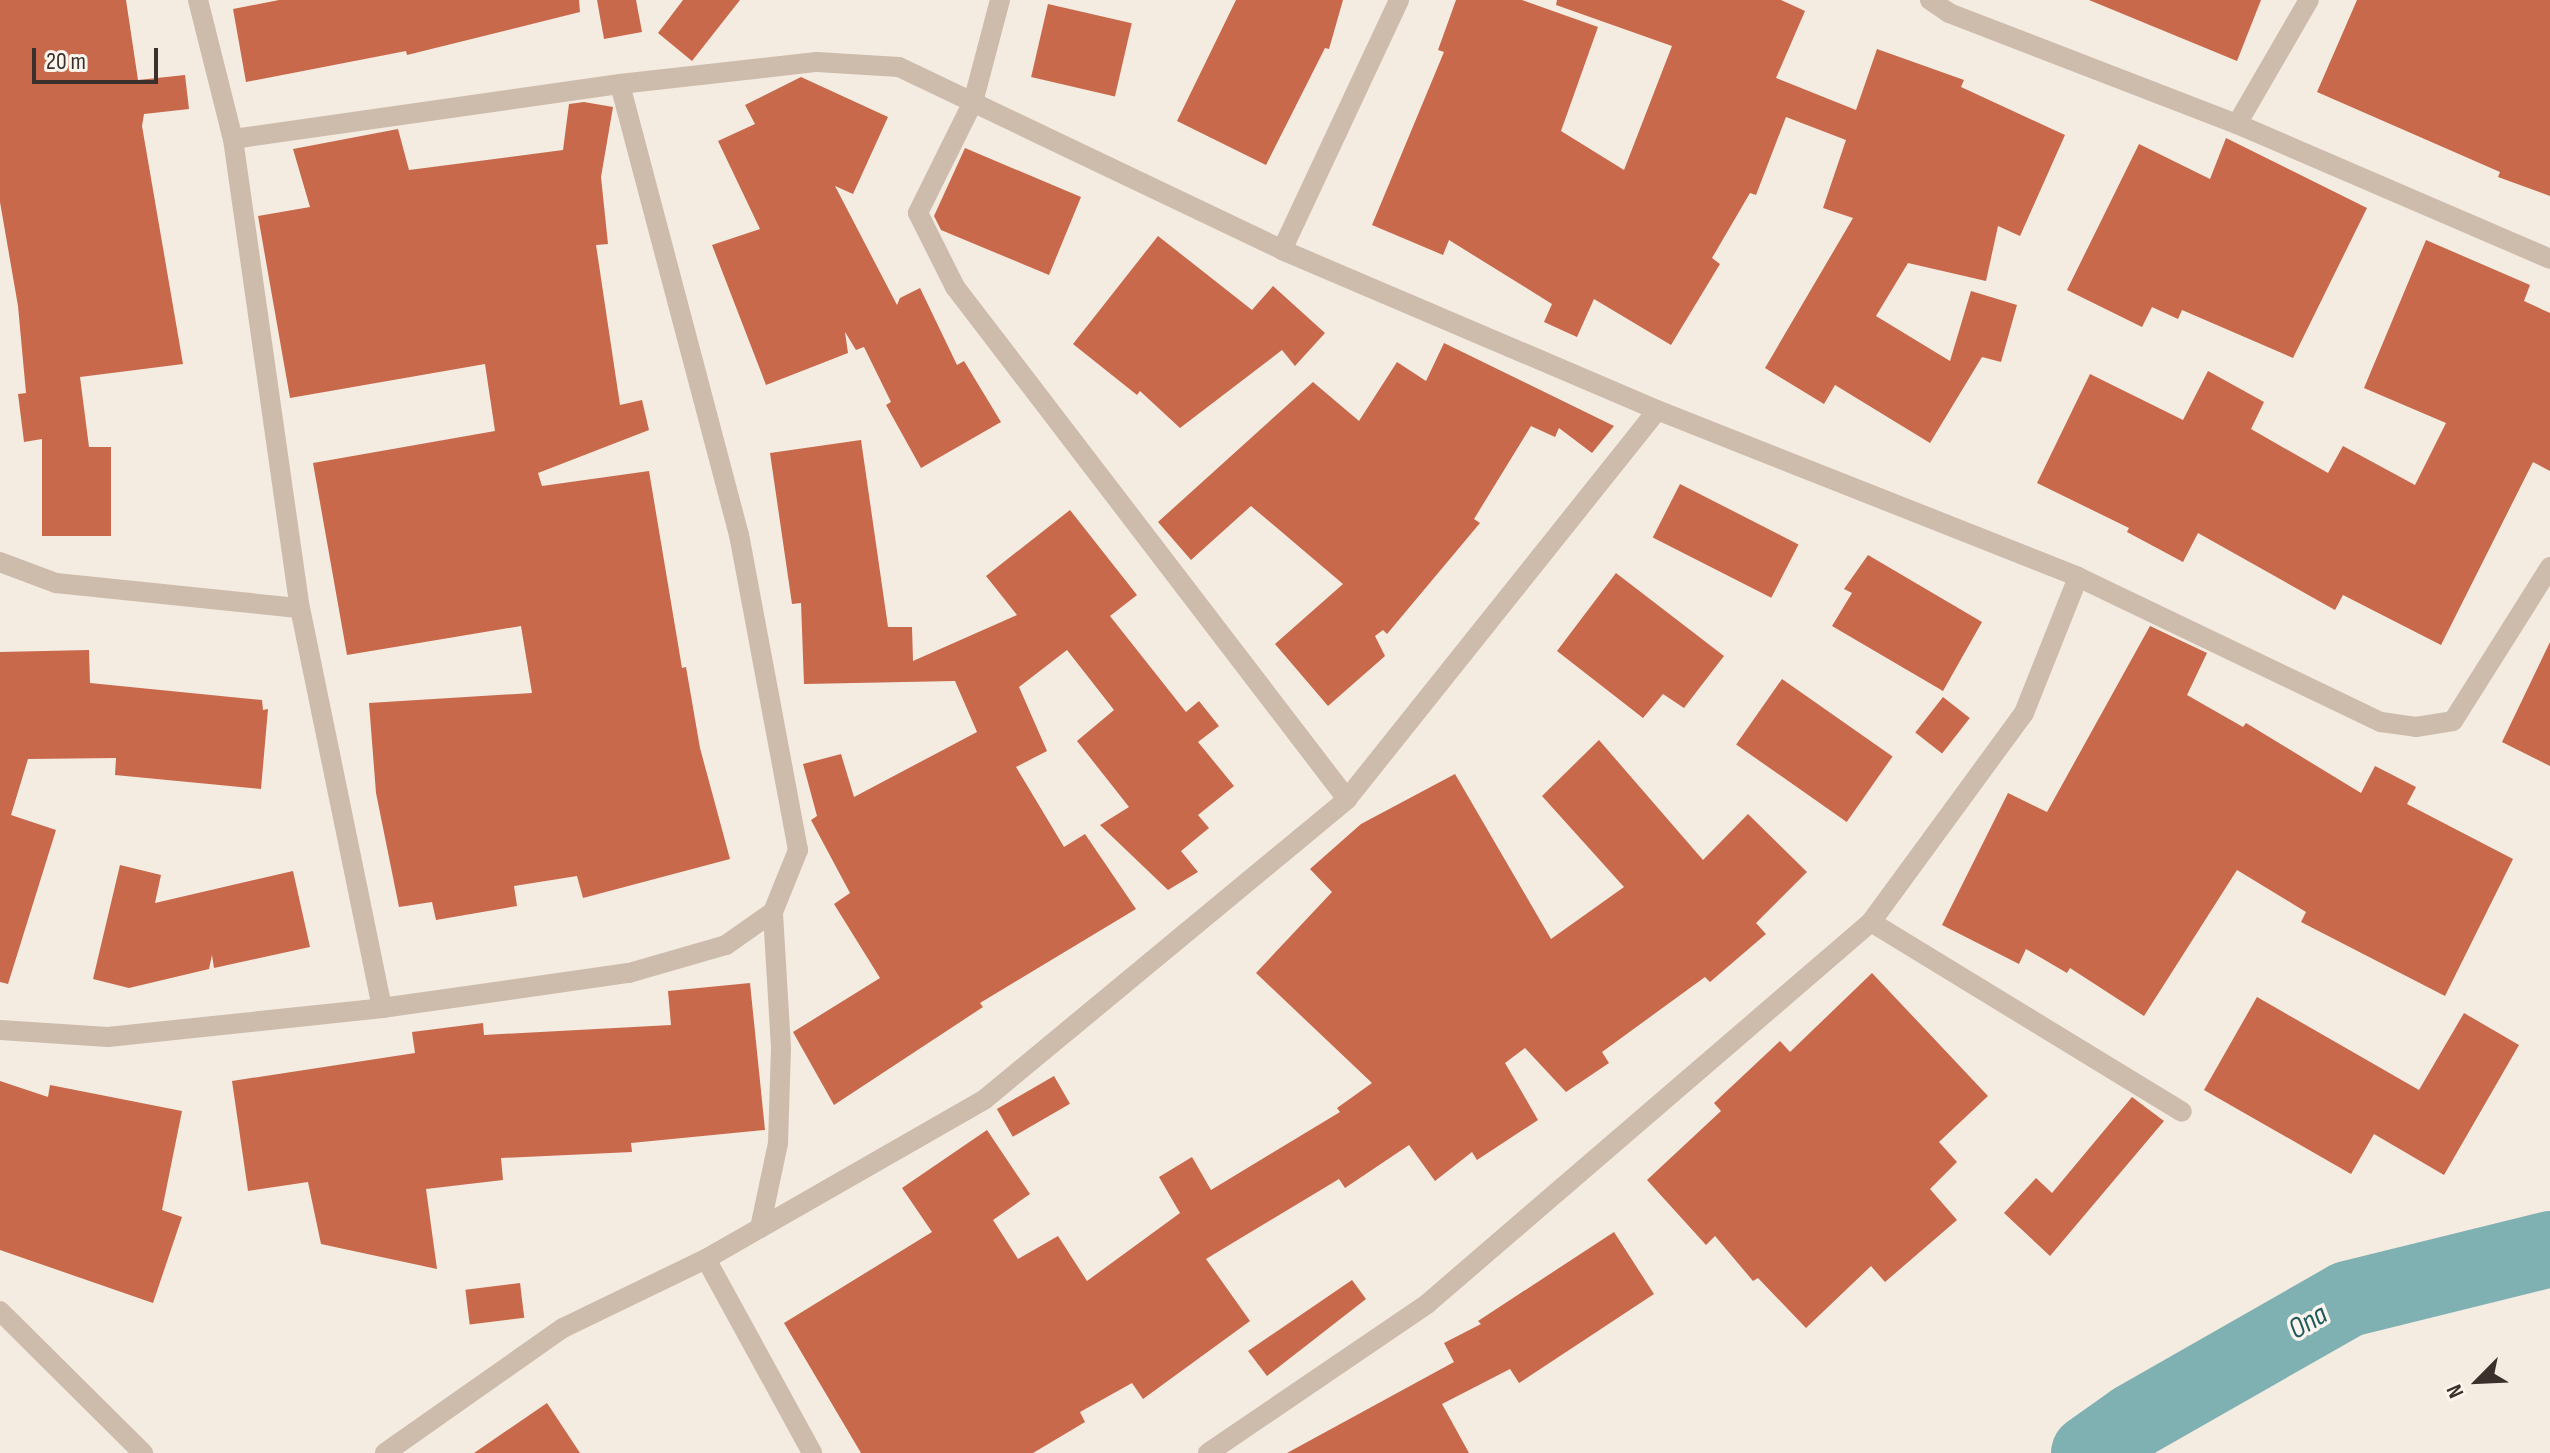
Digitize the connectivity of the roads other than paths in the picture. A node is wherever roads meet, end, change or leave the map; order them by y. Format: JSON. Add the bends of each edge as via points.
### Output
{"nodes":[{"id":1,"x":198,"y":0,"type":"edge"},
{"id":2,"x":1000,"y":0,"type":"edge"},
{"id":3,"x":1399,"y":0,"type":"edge"},
{"id":4,"x":1930,"y":0,"type":"edge"},
{"id":5,"x":2309,"y":0,"type":"edge"},
{"id":6,"x":620,"y":84,"type":"junction"},
{"id":7,"x":973,"y":102,"type":"junction"},
{"id":8,"x":2237,"y":124,"type":"junction"},
{"id":9,"x":233,"y":139,"type":"junction"},
{"id":10,"x":1282,"y":250,"type":"junction"},
{"id":11,"x":2550,"y":259,"type":"edge"},
{"id":12,"x":1657,"y":410,"type":"junction"},
{"id":13,"x":0,"y":562,"type":"edge"},
{"id":14,"x":2550,"y":567,"type":"edge"},
{"id":15,"x":2078,"y":577,"type":"junction"},
{"id":16,"x":300,"y":608,"type":"junction"},
{"id":17,"x":1347,"y":799,"type":"junction"},
{"id":18,"x":773,"y":912,"type":"junction"},
{"id":19,"x":1871,"y":922,"type":"junction"},
{"id":20,"x":382,"y":1008,"type":"junction"},
{"id":21,"x":0,"y":1030,"type":"edge"},
{"id":22,"x":2182,"y":1112,"type":"dead end"},
{"id":23,"x":760,"y":1228,"type":"junction"},
{"id":24,"x":706,"y":1259,"type":"junction"},
{"id":25,"x":0,"y":1311,"type":"edge"},
{"id":26,"x":143,"y":1453,"type":"edge"},
{"id":27,"x":385,"y":1453,"type":"edge"},
{"id":28,"x":812,"y":1453,"type":"edge"},
{"id":29,"x":1208,"y":1453,"type":"edge"}],
"edges":[{"from":1,"to":9,"type":"street"},
{"from":2,"to":7,"type":"street"},
{"from":3,"to":10,"type":"street"},
{"from":4,"to":8,"type":"street","via":[[1949,13]]},
{"from":5,"to":8,"type":"street"},
{"from":6,"to":7,"type":"street","via":[[817,62],[899,67]]},
{"from":6,"to":9,"type":"street"},
{"from":6,"to":18,"type":"street","via":[[739,535],[798,850]]},
{"from":7,"to":10,"type":"street"},
{"from":7,"to":17,"type":"street","via":[[918,213],[955,287]]},
{"from":8,"to":11,"type":"street"},
{"from":9,"to":16,"type":"street"},
{"from":10,"to":12,"type":"street"},
{"from":12,"to":15,"type":"street"},
{"from":12,"to":17,"type":"street"},
{"from":13,"to":16,"type":"street","via":[[56,583]]},
{"from":14,"to":15,"type":"street","via":[[2453,721],[2416,727],[2381,722]]},
{"from":15,"to":19,"type":"street","via":[[2024,713]]},
{"from":16,"to":20,"type":"street"},
{"from":17,"to":23,"type":"street","via":[[985,1099]]},
{"from":18,"to":20,"type":"street","via":[[726,945],[629,973]]},
{"from":18,"to":23,"type":"street","via":[[781,1048],[778,1143]]},
{"from":19,"to":22,"type":"street"},
{"from":19,"to":29,"type":"street","via":[[1427,1304]]},
{"from":20,"to":21,"type":"street","via":[[108,1037]]},
{"from":23,"to":24,"type":"street"},
{"from":24,"to":27,"type":"street","via":[[563,1328]]},
{"from":24,"to":28,"type":"street"},
{"from":25,"to":26,"type":"street"}]}
